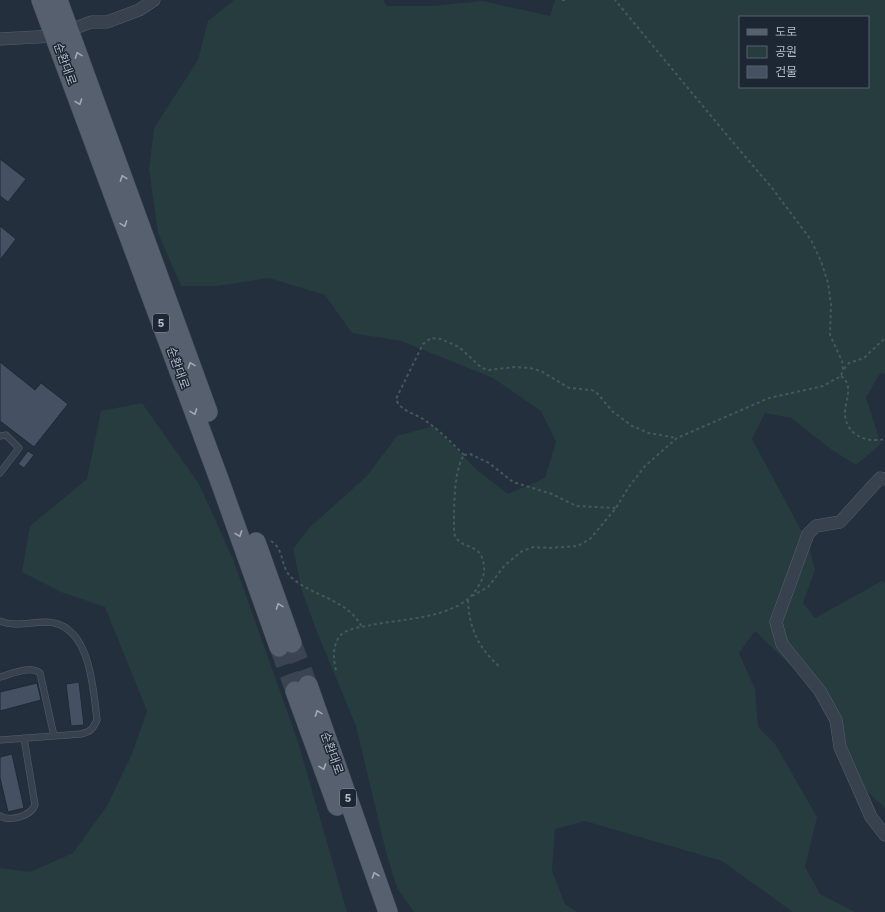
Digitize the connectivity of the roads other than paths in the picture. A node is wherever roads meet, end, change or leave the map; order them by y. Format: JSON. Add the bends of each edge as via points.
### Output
{"nodes":[{"id":1,"x":41,"y":0,"type":"edge"},
{"id":2,"x":58,"y":0,"type":"edge"},
{"id":3,"x":154,"y":0,"type":"edge"},
{"id":4,"x":62,"y":34,"type":"junction"},
{"id":5,"x":0,"y":39,"type":"edge"},
{"id":6,"x":0,"y":436,"type":"edge"},
{"id":7,"x":0,"y":473,"type":"edge"},
{"id":8,"x":885,"y":479,"type":"edge"},
{"id":9,"x":0,"y":621,"type":"edge"},
{"id":10,"x":286,"y":645,"type":"tunnel mouth"},
{"id":11,"x":0,"y":677,"type":"edge"},
{"id":12,"x":54,"y":736,"type":"junction"},
{"id":13,"x":24,"y":738,"type":"junction"},
{"id":14,"x":0,"y":740,"type":"edge"},
{"id":15,"x":0,"y":816,"type":"edge"},
{"id":16,"x":885,"y":835,"type":"edge"},
{"id":17,"x":374,"y":912,"type":"edge"},
{"id":18,"x":388,"y":912,"type":"edge"}],
"edges":[{"from":1,"to":4,"type":"main road","name":"순환대로","number":"5"},
{"from":2,"to":4,"type":"main road","name":"순환대로","number":"5"},
{"from":3,"to":4,"type":"street","via":[[122,17],[107,22],[91,22]]},
{"from":4,"to":5,"type":"street"},
{"from":4,"to":10,"type":"main road","name":"순환대로","number":"5","via":[[219,479]]},
{"from":6,"to":7,"type":"lane","via":[[6,435],[19,448]]},
{"from":8,"to":16,"type":"street","via":[[880,478],[840,522],[816,526],[808,534],[776,622],[782,644],[820,691],[836,720],[840,747],[871,817]]},
{"from":9,"to":12,"type":"lane","via":[[48,622],[59,625],[77,638],[83,650],[92,674],[97,720],[89,732]]},
{"from":11,"to":12,"type":"lane","via":[[29,669],[40,673]]},
{"from":12,"to":13,"type":"lane"},
{"from":13,"to":14,"type":"lane"},
{"from":13,"to":15,"type":"lane","via":[[35,805],[33,811],[28,814],[7,818]]},
{"from":18,"to":17,"type":"main road","name":"순환대로","number":"5","one_way":true,"via":[[301,688]]}]}
